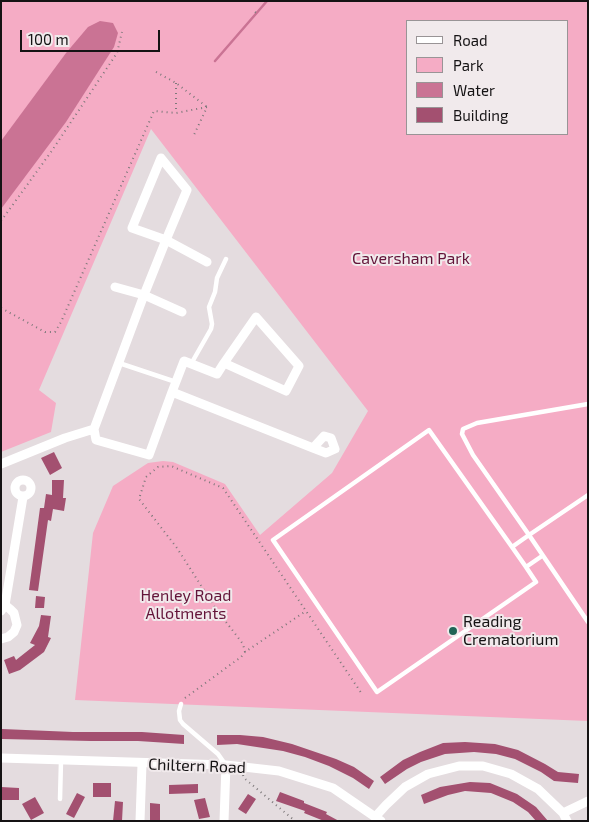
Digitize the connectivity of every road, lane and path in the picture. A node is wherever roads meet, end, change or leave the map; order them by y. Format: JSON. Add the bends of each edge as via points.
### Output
{"nodes":[{"id":1,"x":255,"y":12,"type":"dead end"},
{"id":2,"x":258,"y":14,"type":"dead end"},
{"id":3,"x":122,"y":32,"type":"dead end"},
{"id":4,"x":156,"y":72,"type":"dead end"},
{"id":5,"x":176,"y":83,"type":"junction"},
{"id":6,"x":207,"y":107,"type":"junction"},
{"id":7,"x":176,"y":113,"type":"junction"},
{"id":8,"x":194,"y":134,"type":"dead end"},
{"id":9,"x":1,"y":221,"type":"edge"},
{"id":10,"x":166,"y":240,"type":"junction"},
{"id":11,"x":226,"y":259,"type":"dead end"},
{"id":12,"x":207,"y":262,"type":"dead end"},
{"id":13,"x":115,"y":286,"type":"dead end"},
{"id":14,"x":144,"y":295,"type":"junction"},
{"id":15,"x":1,"y":308,"type":"edge"},
{"id":16,"x":182,"y":312,"type":"dead end"},
{"id":17,"x":118,"y":363,"type":"junction"},
{"id":18,"x":224,"y":363,"type":"junction"},
{"id":19,"x":191,"y":364,"type":"junction"},
{"id":20,"x":176,"y":382,"type":"junction"},
{"id":21,"x":172,"y":392,"type":"junction"},
{"id":22,"x":588,"y":404,"type":"edge"},
{"id":23,"x":94,"y":429,"type":"junction"},
{"id":24,"x":313,"y":448,"type":"dead end"},
{"id":25,"x":1,"y":464,"type":"edge"},
{"id":26,"x":588,"y":495,"type":"edge"},
{"id":27,"x":23,"y":497,"type":"dead end"},
{"id":28,"x":529,"y":536,"type":"junction"},
{"id":29,"x":512,"y":546,"type":"junction"},
{"id":30,"x":542,"y":556,"type":"junction"},
{"id":31,"x":526,"y":567,"type":"junction"},
{"id":32,"x":3,"y":608,"type":"edge"},
{"id":33,"x":306,"y":611,"type":"junction"},
{"id":34,"x":588,"y":622,"type":"edge"},
{"id":35,"x":1,"y":638,"type":"edge"},
{"id":36,"x":245,"y":652,"type":"junction"},
{"id":37,"x":362,"y":694,"type":"dead end"},
{"id":38,"x":182,"y":704,"type":"joint"},
{"id":39,"x":1,"y":758,"type":"edge"},
{"id":40,"x":61,"y":761,"type":"junction"},
{"id":41,"x":142,"y":764,"type":"junction"},
{"id":42,"x":226,"y":765,"type":"junction"},
{"id":43,"x":239,"y":766,"type":"junction"},
{"id":44,"x":60,"y":799,"type":"dead end"},
{"id":45,"x":588,"y":800,"type":"edge"},
{"id":46,"x":565,"y":817,"type":"edge"},
{"id":47,"x":378,"y":819,"type":"edge"},
{"id":48,"x":140,"y":821,"type":"edge"},
{"id":49,"x":224,"y":821,"type":"edge"},
{"id":50,"x":294,"y":821,"type":"edge"}],
"edges":[{"from":1,"to":2,"type":"path"},
{"from":3,"to":9,"type":"path","via":[[118,54]]},
{"from":4,"to":5,"type":"path"},
{"from":5,"to":6,"type":"path"},
{"from":5,"to":7,"type":"path"},
{"from":6,"to":7,"type":"path"},
{"from":6,"to":8,"type":"path"},
{"from":7,"to":15,"type":"path","via":[[154,111],[55,332],[45,332]]},
{"from":10,"to":10,"type":"street","via":[[132,228],[161,158],[188,190]]},
{"from":10,"to":12,"type":"street"},
{"from":10,"to":14,"type":"street"},
{"from":11,"to":19,"type":"lane","via":[[209,307],[212,330]]},
{"from":13,"to":14,"type":"street"},
{"from":14,"to":16,"type":"street"},
{"from":14,"to":17,"type":"street"},
{"from":17,"to":20,"type":"lane"},
{"from":17,"to":23,"type":"street"},
{"from":18,"to":18,"type":"street","via":[[256,317],[299,366],[286,391]]},
{"from":18,"to":19,"type":"street","via":[[217,374]]},
{"from":19,"to":20,"type":"street","via":[[184,361]]},
{"from":20,"to":21,"type":"street"},
{"from":21,"to":23,"type":"street","via":[[149,455],[96,440]]},
{"from":21,"to":24,"type":"street"},
{"from":22,"to":28,"type":"lane","via":[[477,423],[463,430],[463,440]]},
{"from":23,"to":25,"type":"street"},
{"from":26,"to":28,"type":"lane"},
{"from":27,"to":32,"type":"street"},
{"from":28,"to":29,"type":"lane"},
{"from":28,"to":30,"type":"lane"},
{"from":29,"to":31,"type":"lane"},
{"from":29,"to":31,"type":"lane","via":[[429,430],[273,540],[377,692],[536,582]]},
{"from":30,"to":31,"type":"lane"},
{"from":30,"to":34,"type":"lane"},
{"from":32,"to":35,"type":"street","via":[[14,613],[17,625],[8,637]]},
{"from":33,"to":36,"type":"path"},
{"from":33,"to":36,"type":"path","via":[[223,488],[171,466],[158,467],[146,477],[139,499],[177,548],[243,644]]},
{"from":33,"to":37,"type":"path"},
{"from":36,"to":38,"type":"path","via":[[188,695]]},
{"from":38,"to":42,"type":"lane","via":[[180,720]]},
{"from":39,"to":40,"type":"street","name":"Chiltern Road"},
{"from":40,"to":41,"type":"street","name":"Chiltern Road"},
{"from":40,"to":44,"type":"lane"},
{"from":41,"to":42,"type":"street","name":"Chiltern Road"},
{"from":41,"to":48,"type":"street"},
{"from":42,"to":43,"type":"street","name":"Chiltern Road"},
{"from":42,"to":49,"type":"street"},
{"from":43,"to":47,"type":"street","name":"Chiltern Road","via":[[279,771],[333,788]]},
{"from":43,"to":50,"type":"path","via":[[244,778]]},
{"from":45,"to":46,"type":"street"},
{"from":46,"to":47,"type":"street","via":[[538,789],[511,774],[484,766],[459,766],[428,774],[405,788],[386,805]]}]}
